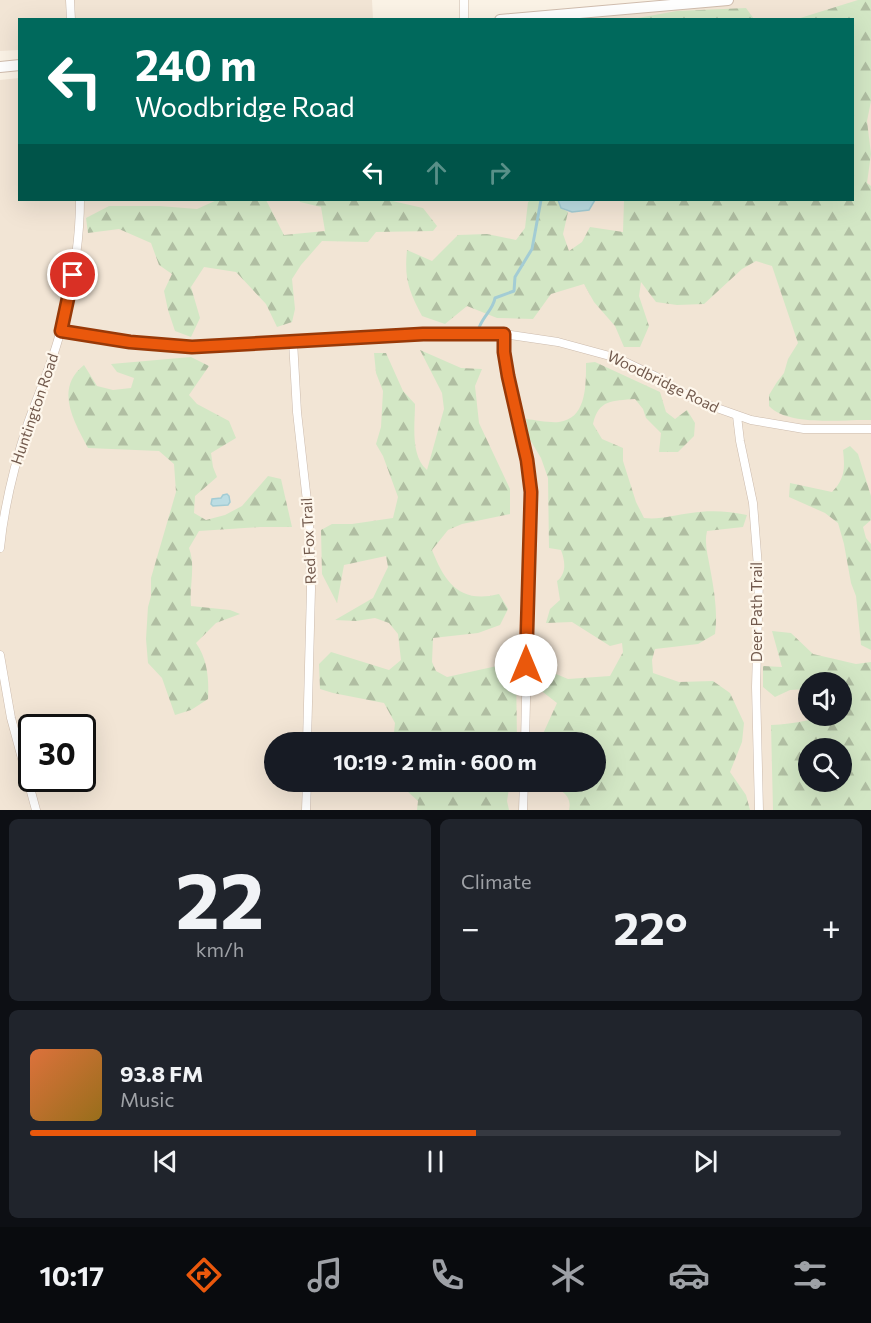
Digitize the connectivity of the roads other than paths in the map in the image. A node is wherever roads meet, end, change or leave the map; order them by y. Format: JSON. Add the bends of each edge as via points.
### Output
{"nodes":[{"id":1,"x":70,"y":0,"type":"edge"},
{"id":2,"x":464,"y":0,"type":"edge"},
{"id":3,"x":728,"y":0,"type":"edge"},
{"id":4,"x":70,"y":18,"type":"edge"},
{"id":5,"x":464,"y":18,"type":"edge"},
{"id":6,"x":523,"y":18,"type":"edge"},
{"id":7,"x":18,"y":65,"type":"edge"},
{"id":8,"x":0,"y":67,"type":"edge"},
{"id":9,"x":80,"y":201,"type":"edge"},
{"id":10,"x":61,"y":331,"type":"junction"},
{"id":11,"x":504,"y":334,"type":"junction"},
{"id":12,"x":293,"y":341,"type":"junction"},
{"id":13,"x":737,"y":416,"type":"junction"},
{"id":14,"x":871,"y":429,"type":"edge"},
{"id":15,"x":0,"y":548,"type":"edge"},
{"id":16,"x":0,"y":655,"type":"edge"},
{"id":17,"x":307,"y":732,"type":"edge"},
{"id":18,"x":525,"y":732,"type":"edge"},
{"id":19,"x":307,"y":792,"type":"edge"},
{"id":20,"x":524,"y":792,"type":"edge"},
{"id":21,"x":36,"y":810,"type":"edge"},
{"id":22,"x":306,"y":810,"type":"edge"},
{"id":23,"x":524,"y":810,"type":"edge"},
{"id":24,"x":759,"y":810,"type":"edge"}],
"edges":[{"from":1,"to":4,"type":"street"},
{"from":2,"to":5,"type":"street"},
{"from":3,"to":6,"type":"street"},
{"from":7,"to":8,"type":"street"},
{"from":9,"to":10,"type":"street","name":"Huntington Road","via":[[78,244]]},
{"from":10,"to":12,"type":"street","name":"Woodbridge Road","via":[[192,347]]},
{"from":10,"to":15,"type":"street","name":"Huntington Road","via":[[16,462]]},
{"from":11,"to":12,"type":"street","name":"Woodbridge Road"},
{"from":11,"to":13,"type":"street","name":"Woodbridge Road","via":[[558,342],[618,358],[697,400]]},
{"from":11,"to":18,"type":"street","via":[[508,376],[531,492]]},
{"from":12,"to":17,"type":"street","name":"Red Fox Trail","via":[[309,525]]},
{"from":13,"to":14,"type":"street","name":"Woodbridge Road","via":[[804,429]]},
{"from":13,"to":24,"type":"street","name":"Deer Path Trail","via":[[753,503],[759,580]]},
{"from":16,"to":21,"type":"street","via":[[11,718]]},
{"from":19,"to":22,"type":"street"},
{"from":20,"to":23,"type":"street"}]}
